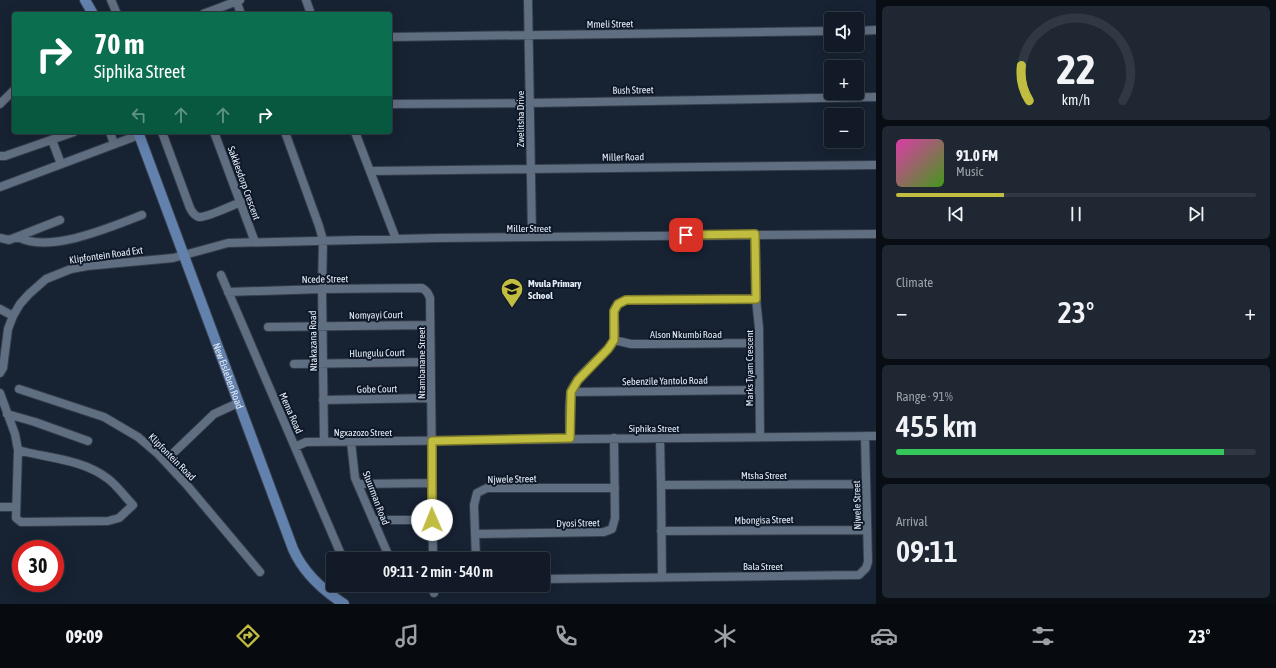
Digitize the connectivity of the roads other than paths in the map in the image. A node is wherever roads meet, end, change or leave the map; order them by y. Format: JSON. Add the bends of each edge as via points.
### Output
{"nodes":[{"id":1,"x":85,"y":0,"type":"edge"},
{"id":2,"x":111,"y":0,"type":"edge"},
{"id":3,"x":238,"y":0,"type":"edge"},
{"id":4,"x":306,"y":0,"type":"edge"},
{"id":5,"x":528,"y":0,"type":"edge"},
{"id":6,"x":91,"y":12,"type":"edge"},
{"id":7,"x":116,"y":12,"type":"edge"},
{"id":8,"x":208,"y":12,"type":"edge"},
{"id":9,"x":241,"y":12,"type":"edge"},
{"id":10,"x":310,"y":12,"type":"edge"},
{"id":11,"x":864,"y":30,"type":"edge"},
{"id":12,"x":876,"y":30,"type":"edge"},
{"id":13,"x":824,"y":31,"type":"edge"},
{"id":14,"x":529,"y":36,"type":"junction"},
{"id":15,"x":392,"y":37,"type":"edge"},
{"id":16,"x":12,"y":92,"type":"edge"},
{"id":17,"x":876,"y":97,"type":"edge"},
{"id":18,"x":530,"y":103,"type":"junction"},
{"id":19,"x":0,"y":104,"type":"edge"},
{"id":20,"x":392,"y":104,"type":"edge"},
{"id":21,"x":68,"y":134,"type":"edge"},
{"id":22,"x":111,"y":134,"type":"edge"},
{"id":23,"x":139,"y":134,"type":"edge"},
{"id":24,"x":163,"y":134,"type":"edge"},
{"id":25,"x":215,"y":134,"type":"edge"},
{"id":26,"x":286,"y":134,"type":"edge"},
{"id":27,"x":356,"y":134,"type":"edge"},
{"id":28,"x":52,"y":140,"type":"junction"},
{"id":29,"x":114,"y":144,"type":"junction"},
{"id":30,"x":0,"y":156,"type":"edge"},
{"id":31,"x":61,"y":164,"type":"junction"},
{"id":32,"x":876,"y":165,"type":"edge"},
{"id":33,"x":530,"y":168,"type":"junction"},
{"id":34,"x":370,"y":171,"type":"junction"},
{"id":35,"x":0,"y":186,"type":"edge"},
{"id":36,"x":241,"y":202,"type":"junction"},
{"id":37,"x":142,"y":215,"type":"dead end"},
{"id":38,"x":60,"y":220,"type":"dead end"},
{"id":39,"x":755,"y":234,"type":"junction"},
{"id":40,"x":876,"y":234,"type":"edge"},
{"id":41,"x":18,"y":236,"type":"junction"},
{"id":42,"x":532,"y":237,"type":"junction"},
{"id":43,"x":0,"y":238,"type":"edge"},
{"id":44,"x":396,"y":239,"type":"junction"},
{"id":45,"x":323,"y":240,"type":"junction"},
{"id":46,"x":255,"y":242,"type":"junction"},
{"id":47,"x":184,"y":255,"type":"junction"},
{"id":48,"x":221,"y":275,"type":"dead end"},
{"id":49,"x":422,"y":288,"type":"joint"},
{"id":50,"x":322,"y":289,"type":"junction"},
{"id":51,"x":228,"y":292,"type":"junction"},
{"id":52,"x":756,"y":299,"type":"junction"},
{"id":53,"x":0,"y":309,"type":"edge"},
{"id":54,"x":13,"y":316,"type":"junction"},
{"id":55,"x":430,"y":325,"type":"junction"},
{"id":56,"x":323,"y":326,"type":"junction"},
{"id":57,"x":268,"y":327,"type":"dead end"},
{"id":58,"x":614,"y":340,"type":"junction"},
{"id":59,"x":758,"y":343,"type":"junction"},
{"id":60,"x":431,"y":362,"type":"junction"},
{"id":61,"x":294,"y":364,"type":"dead end"},
{"id":62,"x":323,"y":364,"type":"junction"},
{"id":63,"x":0,"y":373,"type":"edge"},
{"id":64,"x":19,"y":389,"type":"dead end"},
{"id":65,"x":759,"y":390,"type":"junction"},
{"id":66,"x":571,"y":392,"type":"junction"},
{"id":67,"x":0,"y":393,"type":"edge"},
{"id":68,"x":431,"y":398,"type":"junction"},
{"id":69,"x":323,"y":400,"type":"junction"},
{"id":70,"x":238,"y":403,"type":"junction"},
{"id":71,"x":7,"y":414,"type":"junction"},
{"id":72,"x":865,"y":436,"type":"junction"},
{"id":73,"x":876,"y":436,"type":"edge"},
{"id":74,"x":760,"y":437,"type":"junction"},
{"id":75,"x":570,"y":438,"type":"junction"},
{"id":76,"x":614,"y":438,"type":"junction"},
{"id":77,"x":660,"y":438,"type":"junction"},
{"id":78,"x":88,"y":441,"type":"dead end"},
{"id":79,"x":432,"y":441,"type":"junction"},
{"id":80,"x":324,"y":442,"type":"junction"},
{"id":81,"x":351,"y":442,"type":"junction"},
{"id":82,"x":295,"y":447,"type":"junction"},
{"id":83,"x":18,"y":450,"type":"junction"},
{"id":84,"x":165,"y":461,"type":"junction"},
{"id":85,"x":432,"y":483,"type":"junction"},
{"id":86,"x":358,"y":484,"type":"junction"},
{"id":87,"x":866,"y":484,"type":"junction"},
{"id":88,"x":661,"y":485,"type":"junction"},
{"id":89,"x":615,"y":488,"type":"junction"},
{"id":90,"x":0,"y":507,"type":"edge"},
{"id":91,"x":16,"y":507,"type":"junction"},
{"id":92,"x":373,"y":520,"type":"junction"},
{"id":93,"x":432,"y":520,"type":"junction"},
{"id":94,"x":867,"y":530,"type":"junction"},
{"id":95,"x":661,"y":531,"type":"junction"},
{"id":96,"x":475,"y":534,"type":"junction"},
{"id":97,"x":340,"y":552,"type":"edge"},
{"id":98,"x":387,"y":552,"type":"edge"},
{"id":99,"x":433,"y":552,"type":"edge"},
{"id":100,"x":476,"y":552,"type":"edge"},
{"id":101,"x":260,"y":572,"type":"dead end"},
{"id":102,"x":863,"y":572,"type":"joint"},
{"id":103,"x":662,"y":576,"type":"junction"},
{"id":104,"x":550,"y":579,"type":"edge"},
{"id":105,"x":344,"y":604,"type":"edge"}],
"edges":[{"from":1,"to":6,"type":"main road"},
{"from":2,"to":7,"type":"street"},
{"from":3,"to":8,"type":"street"},
{"from":3,"to":9,"type":"street"},
{"from":4,"to":10,"type":"street"},
{"from":5,"to":14,"type":"street","name":"Zwelitsha Drive"},
{"from":11,"to":12,"type":"street"},
{"from":13,"to":14,"type":"street","name":"Mmeli Street"},
{"from":14,"to":15,"type":"street","name":"Mmeli Street"},
{"from":14,"to":18,"type":"street","name":"Zwelitsha Drive"},
{"from":16,"to":19,"type":"street"},
{"from":17,"to":18,"type":"street","name":"Bush Street"},
{"from":18,"to":20,"type":"street","name":"Bush Street"},
{"from":18,"to":33,"type":"street","name":"Zwelitsha Drive"},
{"from":21,"to":28,"type":"street"},
{"from":22,"to":29,"type":"street"},
{"from":23,"to":29,"type":"street"},
{"from":23,"to":47,"type":"main road","name":"New Eisleben Road"},
{"from":24,"to":36,"type":"street","via":[[190,208],[196,216],[200,217]]},
{"from":25,"to":36,"type":"street","name":"Sakkiesdorp Crescent"},
{"from":26,"to":45,"type":"street"},
{"from":27,"to":34,"type":"street"},
{"from":28,"to":30,"type":"street"},
{"from":28,"to":31,"type":"street"},
{"from":29,"to":31,"type":"street"},
{"from":31,"to":35,"type":"street"},
{"from":32,"to":33,"type":"street","name":"Miller Road"},
{"from":33,"to":34,"type":"street","name":"Miller Road"},
{"from":33,"to":42,"type":"street","name":"Zwelitsha Drive"},
{"from":34,"to":44,"type":"street"},
{"from":36,"to":46,"type":"street","name":"Sakkiesdorp Crescent"},
{"from":37,"to":41,"type":"street","via":[[72,239],[32,242]]},
{"from":38,"to":41,"type":"street"},
{"from":39,"to":40,"type":"street","name":"Miller Street"},
{"from":39,"to":42,"type":"street","name":"Miller Street"},
{"from":39,"to":52,"type":"street","name":"Marks Tyam Crescent"},
{"from":41,"to":43,"type":"street","via":[[7,240]]},
{"from":42,"to":44,"type":"street","name":"Miller Street"},
{"from":44,"to":45,"type":"street","name":"Miller Street"},
{"from":45,"to":46,"type":"street","name":"Miller Street"},
{"from":45,"to":50,"type":"street","name":"Ntakazana Road"},
{"from":46,"to":47,"type":"street","name":"Miller Street","via":[[228,243]]},
{"from":47,"to":54,"type":"street","name":"Klipfontein Road Ext","via":[[87,266],[58,273],[46,279],[29,294]]},
{"from":47,"to":70,"type":"main road","name":"New Eisleben Road"},
{"from":48,"to":51,"type":"street","name":"Mema Road"},
{"from":49,"to":50,"type":"street","name":"Ncede Street"},
{"from":49,"to":55,"type":"street","name":"Ntambanane Street","via":[[430,298]]},
{"from":50,"to":51,"type":"street","name":"Ncede Street"},
{"from":50,"to":56,"type":"street","name":"Ntakazana Road"},
{"from":51,"to":82,"type":"street","name":"Mema Road"},
{"from":52,"to":58,"type":"street","via":[[620,301],[614,311]]},
{"from":52,"to":59,"type":"street","name":"Marks Tyam Crescent"},
{"from":53,"to":54,"type":"street"},
{"from":54,"to":63,"type":"street","name":"Klipfontein Road Ext"},
{"from":55,"to":56,"type":"street","name":"Nomyayi Court"},
{"from":55,"to":60,"type":"street","name":"Ntambanane Street"},
{"from":56,"to":57,"type":"street","name":"Nomyayi Court"},
{"from":56,"to":62,"type":"street","name":"Ntakazana Road"},
{"from":58,"to":59,"type":"street","name":"Alson Nkumbi Road","via":[[631,344]]},
{"from":58,"to":66,"type":"street","via":[[578,380]]},
{"from":59,"to":65,"type":"street","name":"Marks Tyam Crescent"},
{"from":60,"to":62,"type":"street","name":"Hlungulu Court"},
{"from":60,"to":68,"type":"street","name":"Ntambanane Street"},
{"from":61,"to":62,"type":"street","name":"Hlungulu Court"},
{"from":62,"to":69,"type":"street","name":"Ntakazana Road"},
{"from":64,"to":84,"type":"street","name":"Klipfontein Road","via":[[104,418],[138,437]]},
{"from":65,"to":66,"type":"street","name":"Sebenzile Yantolo Road"},
{"from":65,"to":74,"type":"street","name":"Marks Tyam Crescent"},
{"from":66,"to":75,"type":"street"},
{"from":67,"to":71,"type":"street"},
{"from":68,"to":69,"type":"street","name":"Gobe Court"},
{"from":68,"to":79,"type":"street","name":"Ntambanane Street"},
{"from":69,"to":80,"type":"street","name":"Ntakazana Road"},
{"from":70,"to":84,"type":"street","via":[[214,414]]},
{"from":70,"to":105,"type":"main road","name":"New Eisleben Road","via":[[295,554],[322,587]]},
{"from":71,"to":78,"type":"street"},
{"from":71,"to":83,"type":"street"},
{"from":72,"to":73,"type":"street","name":"Siphika Street"},
{"from":72,"to":74,"type":"street","name":"Siphika Street"},
{"from":72,"to":87,"type":"street","name":"Njwele Street"},
{"from":74,"to":77,"type":"street","name":"Siphika Street"},
{"from":75,"to":76,"type":"street","name":"Siphika Street"},
{"from":75,"to":79,"type":"street","name":"Siphika Street"},
{"from":76,"to":77,"type":"street","name":"Siphika Street"},
{"from":76,"to":89,"type":"street","name":"Dyosi Street"},
{"from":77,"to":88,"type":"street"},
{"from":79,"to":81,"type":"street","name":"Ngxazozo Street"},
{"from":79,"to":85,"type":"street","name":"Ntambanane Street"},
{"from":80,"to":81,"type":"street","name":"Ngxazozo Street"},
{"from":80,"to":82,"type":"street","name":"Ngxazozo Street","via":[[306,442]]},
{"from":81,"to":86,"type":"street","name":"Stuurman Road"},
{"from":82,"to":97,"type":"street","name":"Mema Road"},
{"from":83,"to":91,"type":"street"},
{"from":83,"to":91,"type":"street","via":[[58,458],[93,471],[113,483],[132,505],[114,520],[64,522],[21,522],[16,518]]},
{"from":84,"to":101,"type":"street","name":"Klipfontein Road"},
{"from":85,"to":86,"type":"street"},
{"from":85,"to":93,"type":"street","name":"Ntambanane Street"},
{"from":86,"to":92,"type":"street","name":"Stuurman Road"},
{"from":87,"to":88,"type":"street","name":"Mtsha Street"},
{"from":87,"to":94,"type":"street","name":"Njwele Street"},
{"from":88,"to":95,"type":"street"},
{"from":89,"to":96,"type":"street","name":"Dyosi Street","via":[[615,522],[612,529],[604,532]]},
{"from":89,"to":96,"type":"street","name":"Njwele Street","via":[[488,488],[477,492],[474,505]]},
{"from":90,"to":91,"type":"street"},
{"from":92,"to":93,"type":"street"},
{"from":92,"to":98,"type":"street","name":"Stuurman Road"},
{"from":93,"to":99,"type":"street","name":"Ntambanane Street"},
{"from":94,"to":95,"type":"street","name":"Mbongisa Street"},
{"from":94,"to":102,"type":"street","name":"Njwele Street","via":[[868,562]]},
{"from":95,"to":103,"type":"street"},
{"from":96,"to":100,"type":"street","name":"Njwele Street"},
{"from":102,"to":103,"type":"street","name":"Bala Street","via":[[851,576]]},
{"from":103,"to":104,"type":"street","name":"Bala Street"}]}
